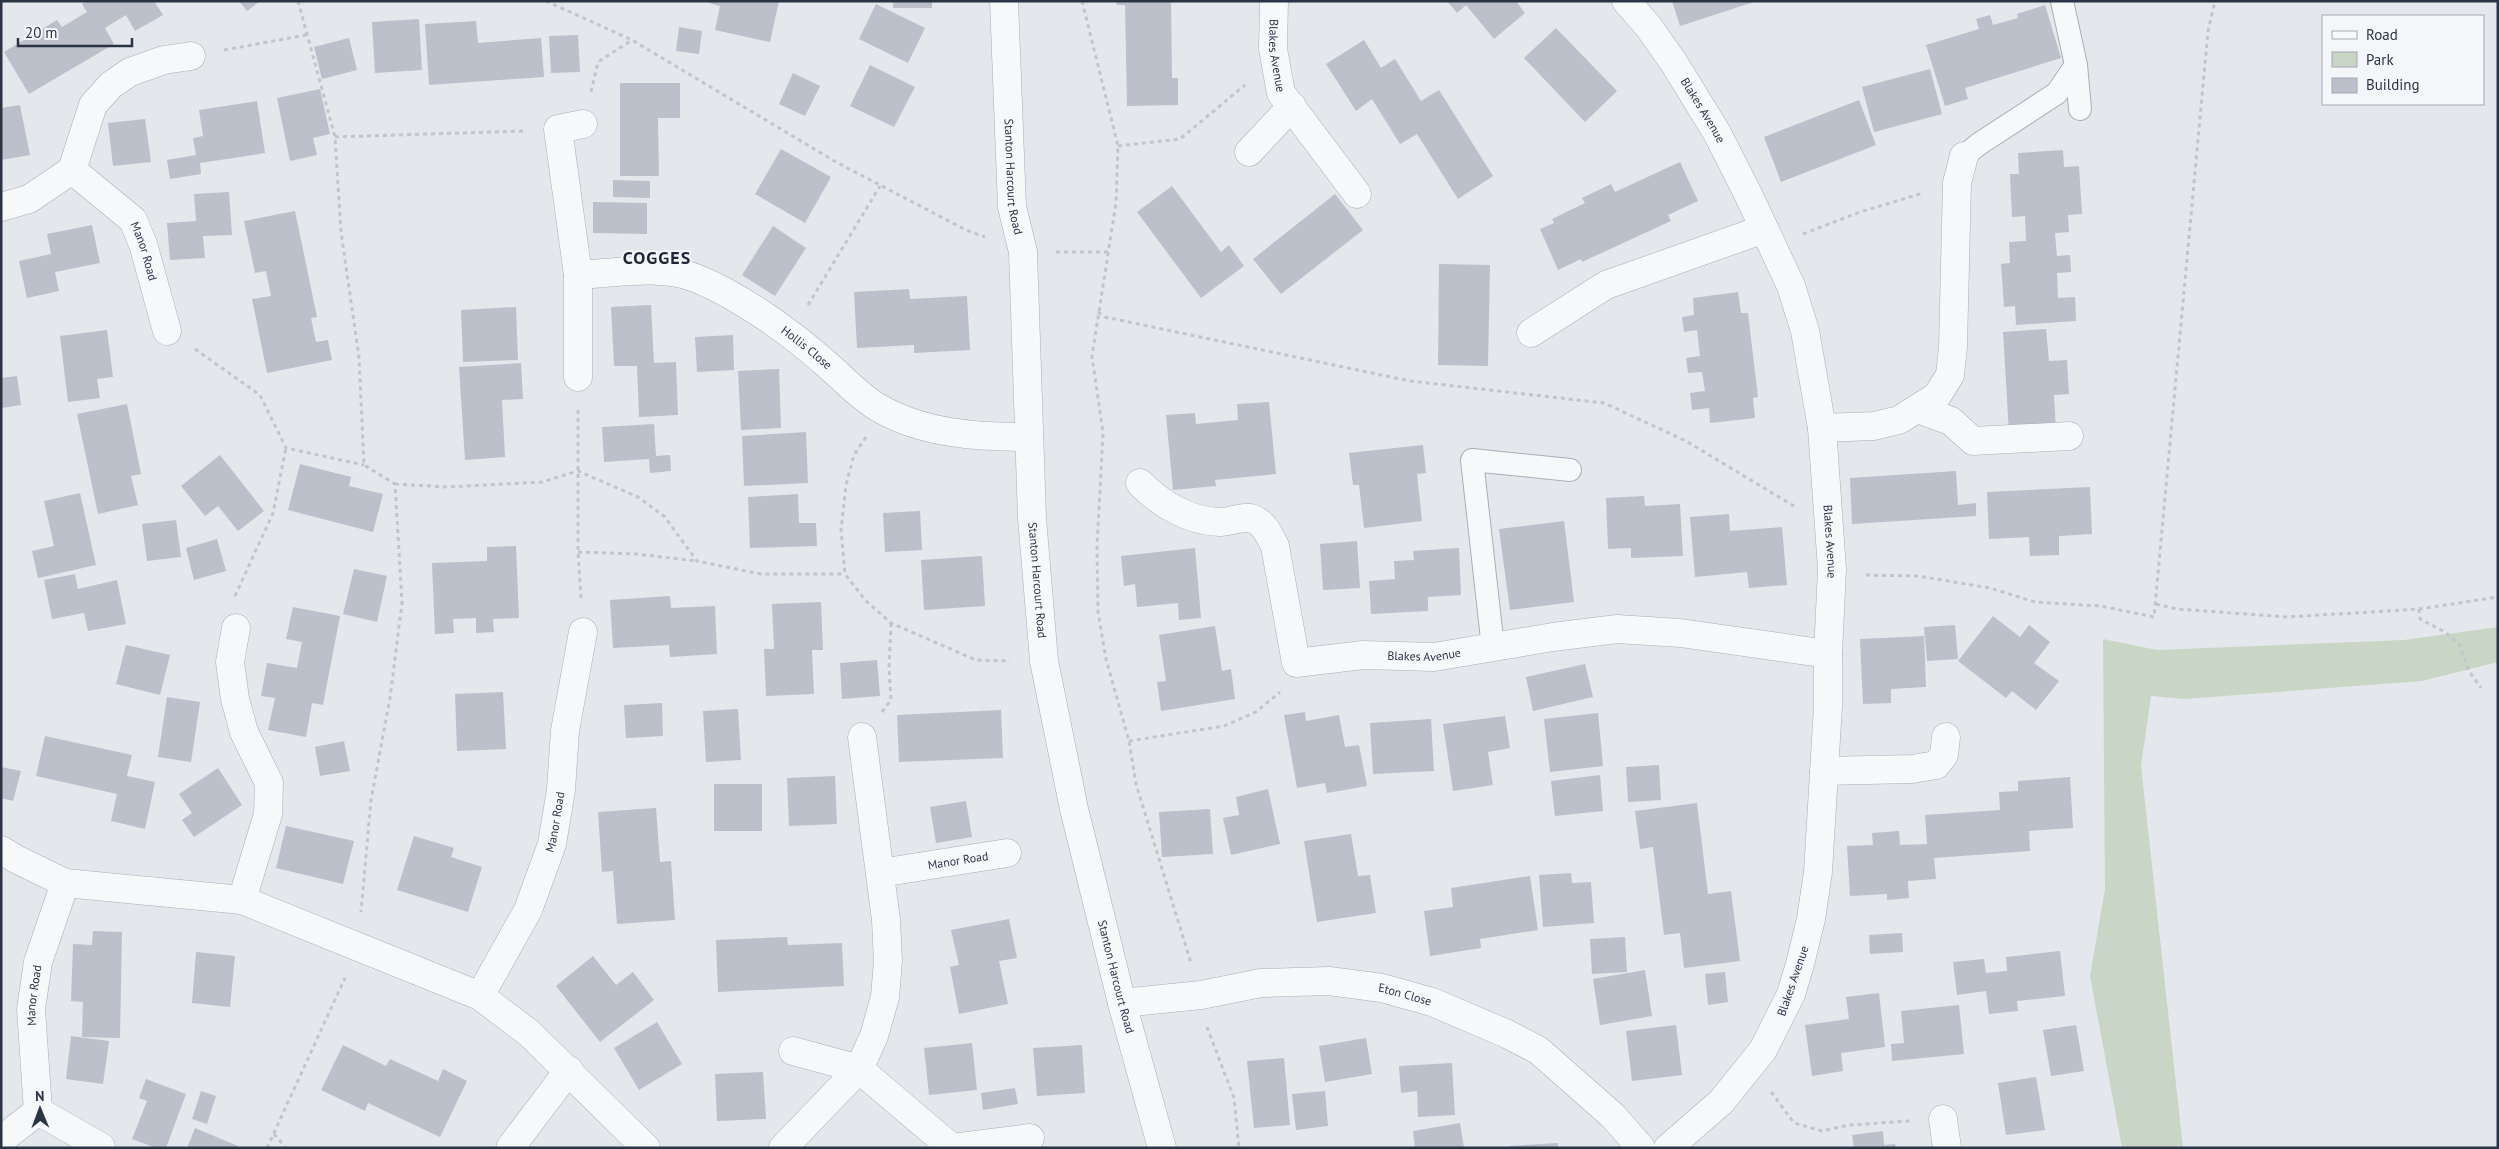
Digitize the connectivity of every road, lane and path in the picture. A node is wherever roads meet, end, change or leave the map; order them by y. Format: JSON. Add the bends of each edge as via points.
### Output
{"nodes":[{"id":1,"x":298,"y":1,"type":"edge"},
{"id":2,"x":546,"y":1,"type":"edge"},
{"id":3,"x":1004,"y":1,"type":"edge"},
{"id":4,"x":1082,"y":1,"type":"edge"},
{"id":5,"x":1274,"y":1,"type":"edge"},
{"id":6,"x":1626,"y":1,"type":"edge"},
{"id":7,"x":2062,"y":1,"type":"edge"},
{"id":8,"x":2215,"y":1,"type":"edge"},
{"id":9,"x":306,"y":34,"type":"junction"},
{"id":10,"x":632,"y":40,"type":"junction"},
{"id":11,"x":1273,"y":49,"type":"junction"},
{"id":12,"x":191,"y":56,"type":"joint"},
{"id":13,"x":2076,"y":65,"type":"junction"},
{"id":14,"x":1292,"y":106,"type":"junction"},
{"id":15,"x":2080,"y":109,"type":"dead end"},
{"id":16,"x":570,"y":127,"type":"junction"},
{"id":17,"x":336,"y":137,"type":"junction"},
{"id":18,"x":1118,"y":146,"type":"junction"},
{"id":19,"x":1249,"y":152,"type":"dead end"},
{"id":20,"x":1964,"y":156,"type":"joint"},
{"id":21,"x":72,"y":170,"type":"junction"},
{"id":22,"x":1957,"y":183,"type":"junction"},
{"id":23,"x":880,"y":186,"type":"junction"},
{"id":24,"x":1357,"y":194,"type":"dead end"},
{"id":25,"x":1,"y":207,"type":"edge"},
{"id":26,"x":1768,"y":238,"type":"junction"},
{"id":27,"x":1023,"y":252,"type":"junction"},
{"id":28,"x":1110,"y":252,"type":"junction"},
{"id":29,"x":578,"y":275,"type":"junction"},
{"id":30,"x":1098,"y":312,"type":"junction"},
{"id":31,"x":167,"y":331,"type":"joint"},
{"id":32,"x":791,"y":333,"type":"junction"},
{"id":33,"x":1531,"y":334,"type":"dead end"},
{"id":34,"x":578,"y":377,"type":"joint"},
{"id":35,"x":877,"y":407,"type":"junction"},
{"id":36,"x":1918,"y":409,"type":"junction"},
{"id":37,"x":1822,"y":428,"type":"junction"},
{"id":38,"x":2069,"y":436,"type":"dead end"},
{"id":39,"x":1029,"y":437,"type":"junction"},
{"id":40,"x":286,"y":448,"type":"junction"},
{"id":41,"x":364,"y":465,"type":"junction"},
{"id":42,"x":1570,"y":470,"type":"dead end"},
{"id":43,"x":578,"y":471,"type":"junction"},
{"id":44,"x":1140,"y":483,"type":"dead end"},
{"id":45,"x":395,"y":484,"type":"junction"},
{"id":46,"x":1798,"y":508,"type":"dead end"},
{"id":47,"x":578,"y":552,"type":"junction"},
{"id":48,"x":697,"y":561,"type":"junction"},
{"id":49,"x":1832,"y":569,"type":"junction"},
{"id":50,"x":844,"y":574,"type":"junction"},
{"id":51,"x":2498,"y":597,"type":"edge"},
{"id":52,"x":2156,"y":604,"type":"junction"},
{"id":53,"x":2419,"y":608,"type":"junction"},
{"id":54,"x":891,"y":623,"type":"junction"},
{"id":55,"x":236,"y":628,"type":"joint"},
{"id":56,"x":583,"y":632,"type":"joint"},
{"id":57,"x":1493,"y":648,"type":"junction"},
{"id":58,"x":1828,"y":654,"type":"junction"},
{"id":59,"x":1044,"y":661,"type":"junction"},
{"id":60,"x":1296,"y":663,"type":"junction"},
{"id":61,"x":2481,"y":688,"type":"dead end"},
{"id":62,"x":862,"y":737,"type":"joint"},
{"id":63,"x":1946,"y":737,"type":"dead end"},
{"id":64,"x":1129,"y":741,"type":"junction"},
{"id":65,"x":1824,"y":772,"type":"junction"},
{"id":66,"x":1,"y":850,"type":"edge"},
{"id":67,"x":1007,"y":853,"type":"dead end"},
{"id":68,"x":880,"y":873,"type":"junction"},
{"id":69,"x":65,"y":883,"type":"junction"},
{"id":70,"x":242,"y":900,"type":"junction"},
{"id":71,"x":358,"y":944,"type":"junction"},
{"id":72,"x":1201,"y":995,"type":"junction"},
{"id":73,"x":480,"y":996,"type":"junction"},
{"id":74,"x":1122,"y":1003,"type":"junction"},
{"id":75,"x":793,"y":1051,"type":"dead end"},
{"id":76,"x":859,"y":1069,"type":"junction"},
{"id":77,"x":569,"y":1070,"type":"junction"},
{"id":78,"x":1747,"y":1072,"type":"junction"},
{"id":79,"x":38,"y":1111,"type":"junction"},
{"id":80,"x":1943,"y":1119,"type":"joint"},
{"id":81,"x":274,"y":1134,"type":"junction"},
{"id":82,"x":1030,"y":1138,"type":"dead end"},
{"id":83,"x":1,"y":1140,"type":"edge"},
{"id":84,"x":101,"y":1147,"type":"edge"},
{"id":85,"x":267,"y":1148,"type":"edge"},
{"id":86,"x":286,"y":1148,"type":"edge"},
{"id":87,"x":510,"y":1148,"type":"edge"},
{"id":88,"x":646,"y":1148,"type":"edge"},
{"id":89,"x":783,"y":1148,"type":"edge"},
{"id":90,"x":952,"y":1148,"type":"edge"},
{"id":91,"x":1162,"y":1148,"type":"edge"},
{"id":92,"x":1239,"y":1148,"type":"edge"},
{"id":93,"x":1641,"y":1148,"type":"edge"},
{"id":94,"x":1668,"y":1148,"type":"edge"},
{"id":95,"x":1947,"y":1148,"type":"edge"}],
"edges":[{"from":1,"to":9,"type":"path"},
{"from":2,"to":10,"type":"path"},
{"from":3,"to":27,"type":"street","name":"Stanton Harcourt Road","via":[[1012,207]]},
{"from":4,"to":18,"type":"path"},
{"from":5,"to":11,"type":"street","name":"Blakes Avenue"},
{"from":6,"to":26,"type":"street","name":"Blakes Avenue","via":[[1674,62],[1748,194]]},
{"from":7,"to":13,"type":"lane"},
{"from":8,"to":52,"type":"path","via":[[2208,31]]},
{"from":9,"to":12,"type":"path"},
{"from":9,"to":17,"type":"path"},
{"from":10,"to":16,"type":"path","via":[[598,62]]},
{"from":10,"to":23,"type":"path"},
{"from":11,"to":14,"type":"street","name":"Blakes Avenue","via":[[1281,94]]},
{"from":11,"to":18,"type":"path","via":[[1244,86],[1180,139]]},
{"from":12,"to":21,"type":"street","via":[[164,60],[130,72],[111,85],[93,105]]},
{"from":13,"to":15,"type":"lane"},
{"from":13,"to":20,"type":"lane","via":[[2057,93]]},
{"from":14,"to":19,"type":"street","name":"Blakes Avenue"},
{"from":14,"to":24,"type":"street","name":"Blakes Avenue"},
{"from":16,"to":17,"type":"path"},
{"from":16,"to":29,"type":"street"},
{"from":17,"to":41,"type":"path","via":[[341,232],[359,357]]},
{"from":18,"to":28,"type":"path"},
{"from":20,"to":22,"type":"street"},
{"from":21,"to":25,"type":"street","via":[[29,199]]},
{"from":21,"to":31,"type":"street","name":"Manor Road","via":[[133,220],[143,244]]},
{"from":22,"to":26,"type":"path"},
{"from":22,"to":36,"type":"street","via":[[1950,375],[1936,396]]},
{"from":23,"to":27,"type":"path","via":[[966,230]]},
{"from":23,"to":32,"type":"path"},
{"from":26,"to":33,"type":"street","via":[[1606,285]]},
{"from":26,"to":37,"type":"street","name":"Blakes Avenue","via":[[1791,286],[1805,331]]},
{"from":27,"to":28,"type":"path"},
{"from":27,"to":39,"type":"street","name":"Stanton Harcourt Road"},
{"from":28,"to":30,"type":"path"},
{"from":29,"to":32,"type":"street","name":"Hollis Close","via":[[661,271],[697,278]]},
{"from":29,"to":34,"type":"street"},
{"from":30,"to":46,"type":"path","via":[[1105,318],[1410,380],[1604,403],[1686,441]]},
{"from":30,"to":64,"type":"path","via":[[1092,356],[1103,433],[1097,546],[1098,612],[1106,659]]},
{"from":31,"to":40,"type":"path","via":[[260,395]]},
{"from":32,"to":35,"type":"street","name":"Hollis Close"},
{"from":34,"to":43,"type":"path"},
{"from":35,"to":39,"type":"street","name":"Hollis Close","via":[[937,430],[985,437]]},
{"from":35,"to":50,"type":"path","via":[[874,424],[854,455],[846,485],[841,530]]},
{"from":36,"to":37,"type":"street","via":[[1899,420],[1874,426]]},
{"from":36,"to":38,"type":"street","via":[[1952,421],[1973,441]]},
{"from":37,"to":49,"type":"street","name":"Blakes Avenue"},
{"from":39,"to":59,"type":"street","name":"Stanton Harcourt Road"},
{"from":40,"to":41,"type":"path"},
{"from":40,"to":55,"type":"path","via":[[272,513],[233,602]]},
{"from":41,"to":45,"type":"path"},
{"from":42,"to":57,"type":"lane","via":[[1472,460]]},
{"from":43,"to":45,"type":"path","via":[[542,482],[447,487]]},
{"from":43,"to":47,"type":"path"},
{"from":43,"to":48,"type":"path","via":[[638,497],[664,516]]},
{"from":44,"to":60,"type":"street","via":[[1165,504],[1184,514],[1220,522],[1242,518],[1256,520],[1266,530],[1275,546]]},
{"from":45,"to":71,"type":"path","via":[[402,603],[390,698],[371,800]]},
{"from":47,"to":48,"type":"path"},
{"from":47,"to":56,"type":"path"},
{"from":48,"to":50,"type":"path","via":[[761,574]]},
{"from":49,"to":52,"type":"path","via":[[1852,574],[1918,576],[1990,588],[2035,602],[2101,606],[2154,617]]},
{"from":49,"to":58,"type":"street","name":"Blakes Avenue"},
{"from":50,"to":54,"type":"path","via":[[866,602]]},
{"from":51,"to":53,"type":"path"},
{"from":52,"to":53,"type":"path","via":[[2177,609],[2288,616]]},
{"from":53,"to":61,"type":"path","via":[[2420,619],[2445,632],[2459,644],[2469,671]]},
{"from":54,"to":59,"type":"path","via":[[976,660]]},
{"from":54,"to":62,"type":"path","via":[[888,668],[891,700]]},
{"from":55,"to":70,"type":"street","via":[[230,662],[235,698],[244,732],[269,783],[268,814]]},
{"from":56,"to":73,"type":"street","name":"Manor Road","via":[[565,731],[561,790],[552,844],[528,910]]},
{"from":57,"to":58,"type":"street","name":"Blakes Avenue","via":[[1617,630],[1680,633]]},
{"from":57,"to":60,"type":"street","name":"Blakes Avenue","via":[[1434,657],[1363,655]]},
{"from":58,"to":65,"type":"street","name":"Blakes Avenue"},
{"from":59,"to":74,"type":"street","name":"Stanton Harcourt Road","via":[[1074,809]]},
{"from":60,"to":64,"type":"path","via":[[1281,692],[1256,712],[1224,726]]},
{"from":62,"to":68,"type":"street"},
{"from":63,"to":65,"type":"street","via":[[1944,755],[1936,765]]},
{"from":64,"to":72,"type":"path","via":[[1136,784]]},
{"from":65,"to":78,"type":"street","name":"Blakes Avenue","via":[[1818,872],[1800,964],[1778,1023]]},
{"from":66,"to":69,"type":"street"},
{"from":67,"to":68,"type":"street","name":"Manor Road"},
{"from":68,"to":76,"type":"street","via":[[888,961],[885,997],[874,1036]]},
{"from":69,"to":70,"type":"street"},
{"from":69,"to":79,"type":"street","name":"Manor Road","via":[[38,962],[32,1009]]},
{"from":70,"to":71,"type":"street"},
{"from":71,"to":73,"type":"street"},
{"from":71,"to":81,"type":"path"},
{"from":72,"to":74,"type":"street","name":"Eton Close"},
{"from":72,"to":92,"type":"path","via":[[1206,1023],[1234,1098]]},
{"from":72,"to":93,"type":"street","name":"Eton Close","via":[[1261,983],[1329,981],[1382,988],[1432,1002],[1538,1050],[1613,1116]]},
{"from":73,"to":77,"type":"street","via":[[529,1033]]},
{"from":74,"to":91,"type":"street","name":"Stanton Harcourt Road"},
{"from":75,"to":76,"type":"street"},
{"from":76,"to":89,"type":"street"},
{"from":76,"to":90,"type":"street"},
{"from":77,"to":87,"type":"street"},
{"from":77,"to":88,"type":"street"},
{"from":78,"to":80,"type":"path","via":[[1776,1096],[1794,1123],[1822,1131],[1849,1125]]},
{"from":78,"to":94,"type":"street","name":"Blakes Avenue","via":[[1721,1102]]},
{"from":79,"to":83,"type":"street"},
{"from":79,"to":84,"type":"street"},
{"from":80,"to":95,"type":"street"},
{"from":81,"to":85,"type":"path"},
{"from":81,"to":86,"type":"path"},
{"from":82,"to":90,"type":"street"}]}
